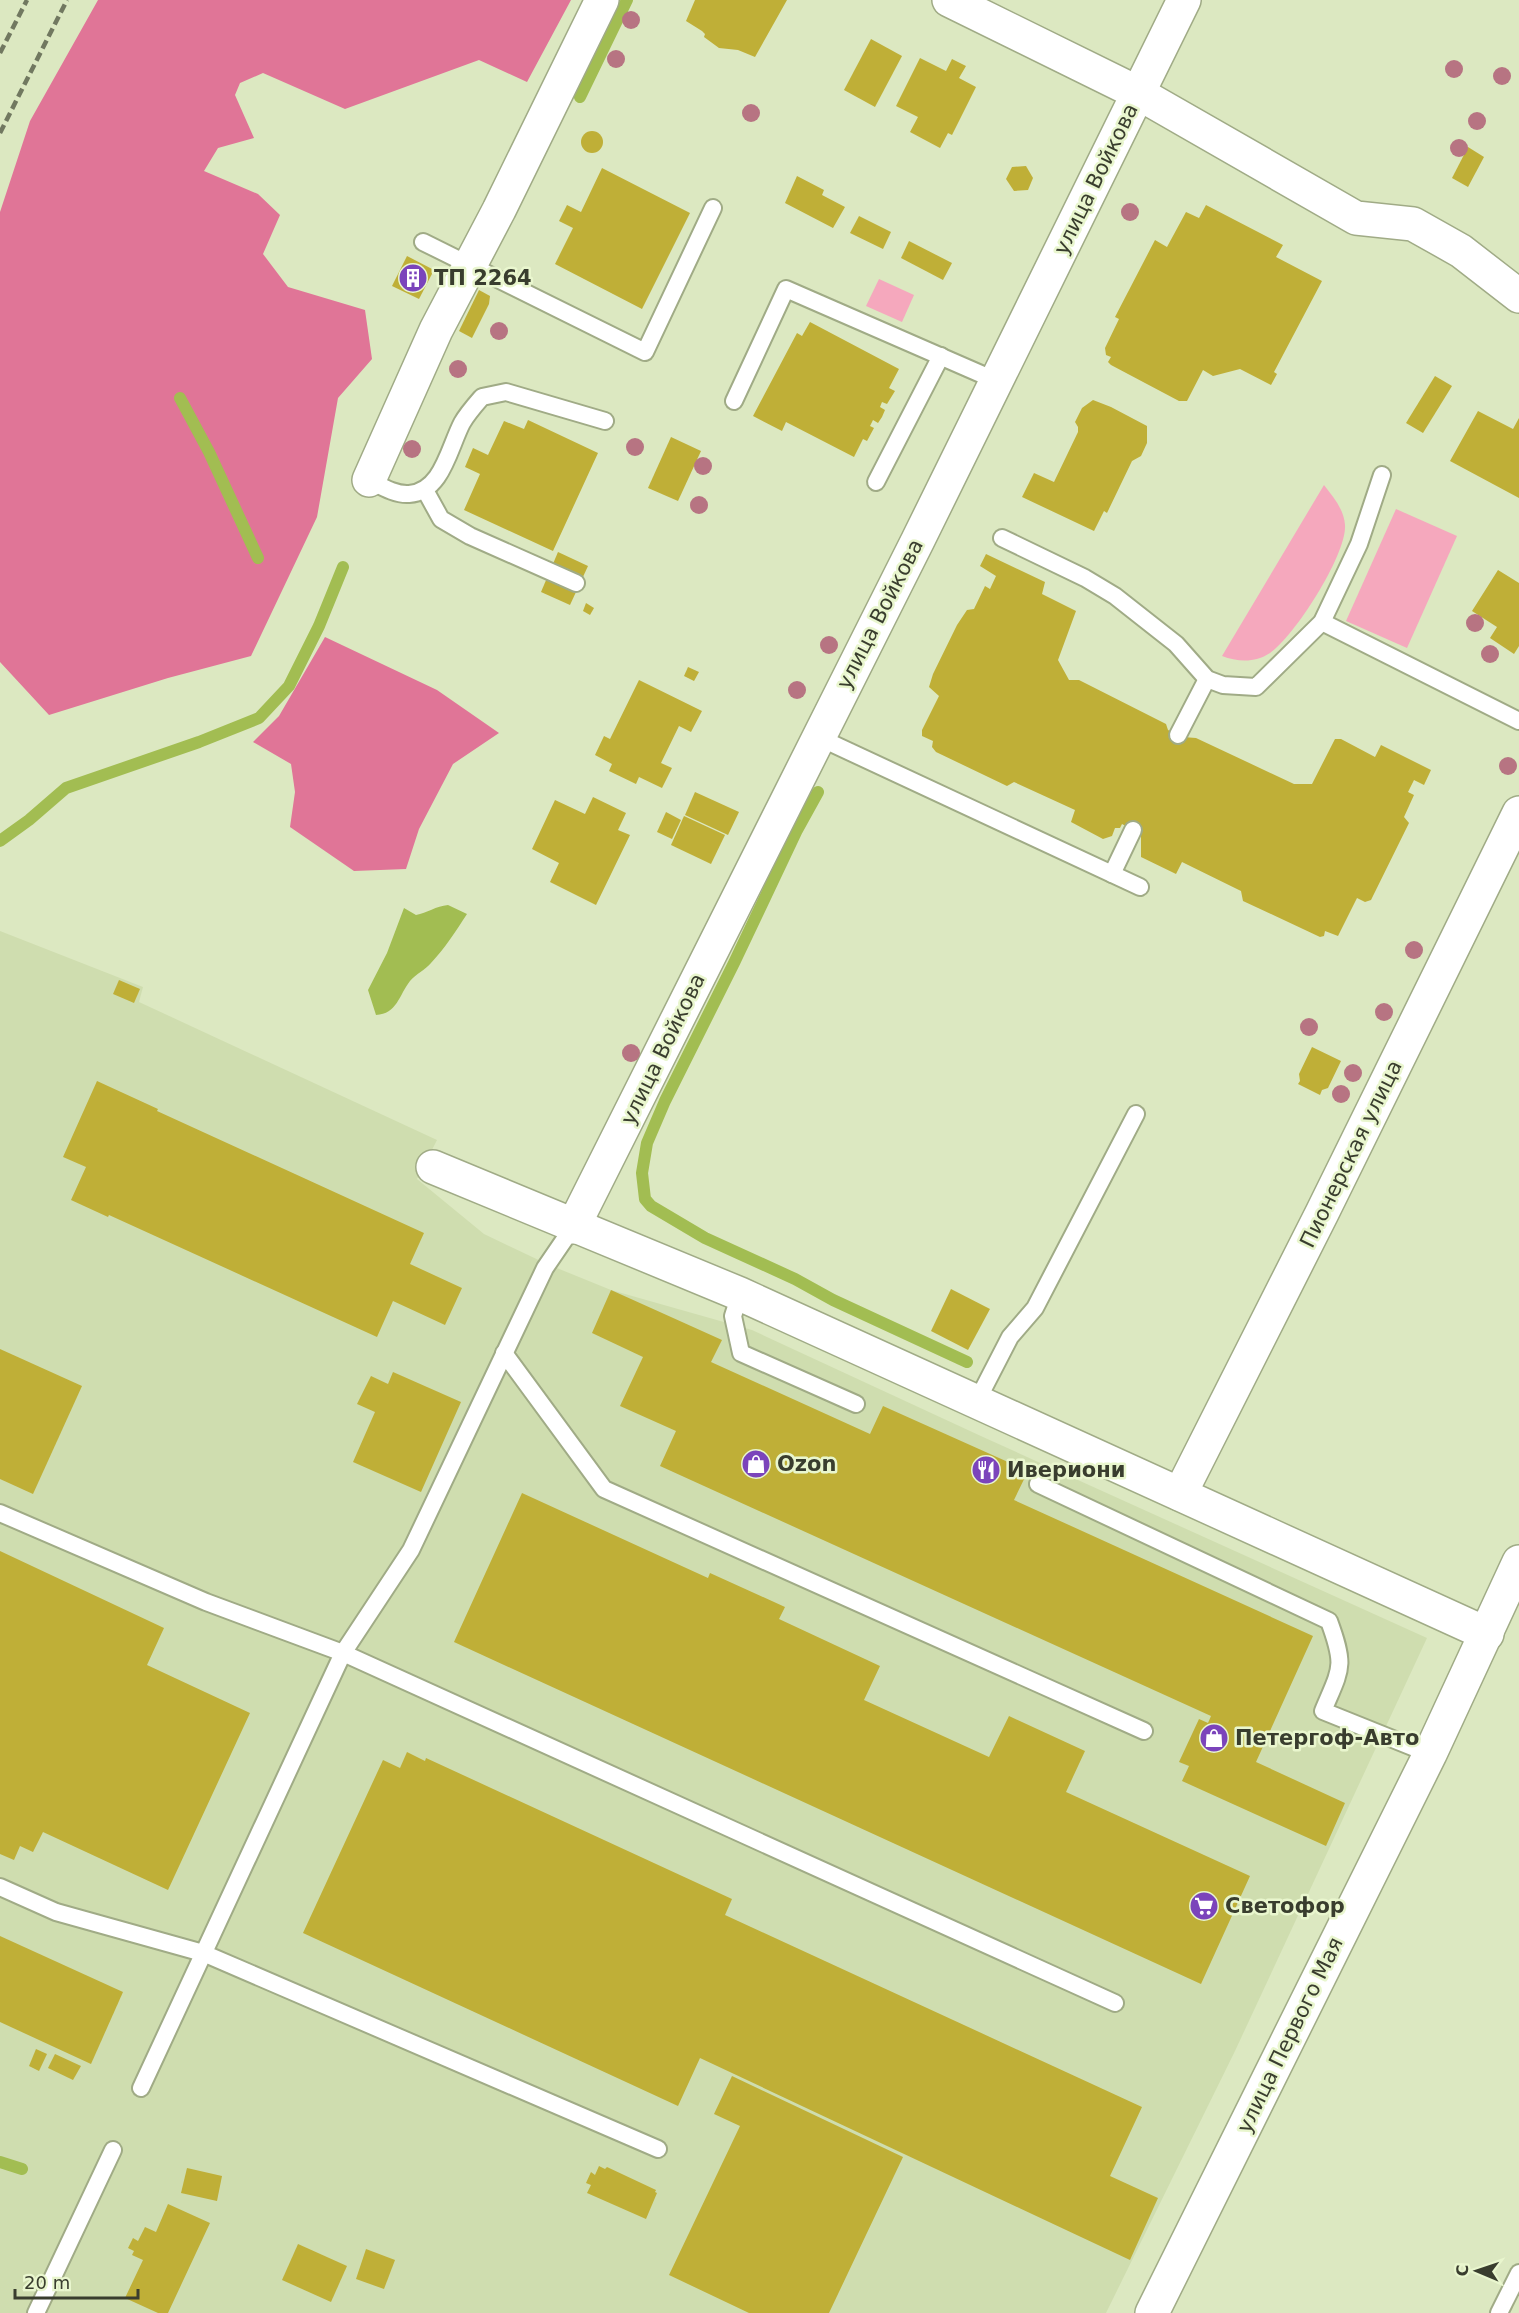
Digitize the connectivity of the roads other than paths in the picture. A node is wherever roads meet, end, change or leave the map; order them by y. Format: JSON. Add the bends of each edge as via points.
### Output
{"nodes":[{"id":1,"x":602,"y":0,"type":"edge"},
{"id":2,"x":949,"y":0,"type":"edge"},
{"id":3,"x":1184,"y":0,"type":"edge"},
{"id":4,"x":1138,"y":93,"type":"junction"},
{"id":5,"x":713,"y":208,"type":"dead end"},
{"id":6,"x":423,"y":242,"type":"dead end"},
{"id":7,"x":470,"y":266,"type":"junction"},
{"id":8,"x":1519,"y":296,"type":"edge"},
{"id":9,"x":941,"y":356,"type":"junction"},
{"id":10,"x":997,"y":381,"type":"junction"},
{"id":11,"x":734,"y":401,"type":"dead end"},
{"id":12,"x":605,"y":422,"type":"dead end"},
{"id":13,"x":1382,"y":475,"type":"dead end"},
{"id":14,"x":369,"y":480,"type":"joint"},
{"id":15,"x":876,"y":482,"type":"dead end"},
{"id":16,"x":425,"y":490,"type":"junction"},
{"id":17,"x":1002,"y":538,"type":"dead end"},
{"id":18,"x":576,"y":583,"type":"dead end"},
{"id":19,"x":1322,"y":622,"type":"junction"},
{"id":20,"x":1207,"y":680,"type":"junction"},
{"id":21,"x":1519,"y":721,"type":"edge"},
{"id":22,"x":1178,"y":735,"type":"dead end"},
{"id":23,"x":818,"y":737,"type":"junction"},
{"id":24,"x":1519,"y":813,"type":"edge"},
{"id":25,"x":1132,"y":830,"type":"dead end"},
{"id":26,"x":1112,"y":874,"type":"junction"},
{"id":27,"x":1140,"y":887,"type":"dead end"},
{"id":28,"x":1136,"y":1114,"type":"dead end"},
{"id":29,"x":433,"y":1167,"type":"dead end"},
{"id":30,"x":573,"y":1227,"type":"junction"},
{"id":31,"x":740,"y":1294,"type":"junction"},
{"id":32,"x":504,"y":1353,"type":"junction"},
{"id":33,"x":977,"y":1401,"type":"junction"},
{"id":34,"x":856,"y":1404,"type":"dead end"},
{"id":35,"x":1038,"y":1484,"type":"dead end"},
{"id":36,"x":1180,"y":1494,"type":"junction"},
{"id":37,"x":0,"y":1513,"type":"edge"},
{"id":38,"x":1519,"y":1562,"type":"edge"},
{"id":39,"x":1486,"y":1634,"type":"junction"},
{"id":40,"x":343,"y":1653,"type":"junction"},
{"id":41,"x":1144,"y":1731,"type":"dead end"},
{"id":42,"x":1430,"y":1754,"type":"junction"},
{"id":43,"x":0,"y":1887,"type":"edge"},
{"id":44,"x":203,"y":1953,"type":"junction"},
{"id":45,"x":1115,"y":2003,"type":"dead end"},
{"id":46,"x":141,"y":2088,"type":"dead end"},
{"id":47,"x":658,"y":2149,"type":"dead end"},
{"id":48,"x":113,"y":2150,"type":"dead end"},
{"id":49,"x":1519,"y":2273,"type":"edge"},
{"id":50,"x":36,"y":2313,"type":"edge"},
{"id":51,"x":1152,"y":2313,"type":"edge"},
{"id":52,"x":1499,"y":2313,"type":"edge"}],
"edges":[{"from":1,"to":7,"type":"street"},
{"from":2,"to":4,"type":"street"},
{"from":3,"to":4,"type":"street","name":"улица Войкова"},
{"from":4,"to":8,"type":"street","via":[[1356,218],[1413,224],[1461,251]]},
{"from":4,"to":10,"type":"street","name":"улица Войкова"},
{"from":5,"to":7,"type":"lane","via":[[645,352]]},
{"from":6,"to":7,"type":"lane"},
{"from":7,"to":14,"type":"street","via":[[436,330]]},
{"from":9,"to":10,"type":"lane"},
{"from":9,"to":11,"type":"lane","via":[[786,289]]},
{"from":9,"to":15,"type":"lane"},
{"from":10,"to":23,"type":"street","name":"улица Войкова"},
{"from":12,"to":16,"type":"lane","via":[[506,392],[482,397],[463,421],[437,478]]},
{"from":13,"to":19,"type":"lane","via":[[1359,544]]},
{"from":14,"to":16,"type":"lane","via":[[395,492]]},
{"from":16,"to":18,"type":"lane","via":[[441,519]]},
{"from":17,"to":20,"type":"lane","via":[[1115,596],[1176,644]]},
{"from":19,"to":20,"type":"lane","via":[[1256,687]]},
{"from":19,"to":21,"type":"lane"},
{"from":20,"to":22,"type":"lane"},
{"from":23,"to":26,"type":"lane"},
{"from":23,"to":30,"type":"street","name":"улица Войкова"},
{"from":24,"to":36,"type":"street","name":"Пионерская улица"},
{"from":25,"to":26,"type":"lane"},
{"from":26,"to":27,"type":"lane"},
{"from":28,"to":33,"type":"lane","via":[[1035,1308],[1010,1337]]},
{"from":29,"to":30,"type":"street"},
{"from":30,"to":31,"type":"street"},
{"from":30,"to":32,"type":"lane","via":[[547,1264]]},
{"from":31,"to":33,"type":"street"},
{"from":31,"to":34,"type":"lane","via":[[733,1317],[741,1353]]},
{"from":32,"to":40,"type":"lane","via":[[411,1550]]},
{"from":32,"to":41,"type":"lane","via":[[604,1489]]},
{"from":33,"to":36,"type":"street"},
{"from":35,"to":42,"type":"lane","via":[[1329,1621],[1340,1651],[1340,1670],[1323,1712]]},
{"from":36,"to":39,"type":"street"},
{"from":37,"to":40,"type":"lane","via":[[206,1602]]},
{"from":38,"to":39,"type":"street","name":"улица Первого Мая"},
{"from":39,"to":42,"type":"street","name":"улица Первого Мая"},
{"from":40,"to":44,"type":"lane"},
{"from":40,"to":45,"type":"lane"},
{"from":42,"to":51,"type":"street","name":"улица Первого Мая"},
{"from":43,"to":44,"type":"lane","via":[[56,1911]]},
{"from":44,"to":46,"type":"lane"},
{"from":44,"to":47,"type":"lane"},
{"from":48,"to":50,"type":"lane"},
{"from":49,"to":52,"type":"lane"}]}
